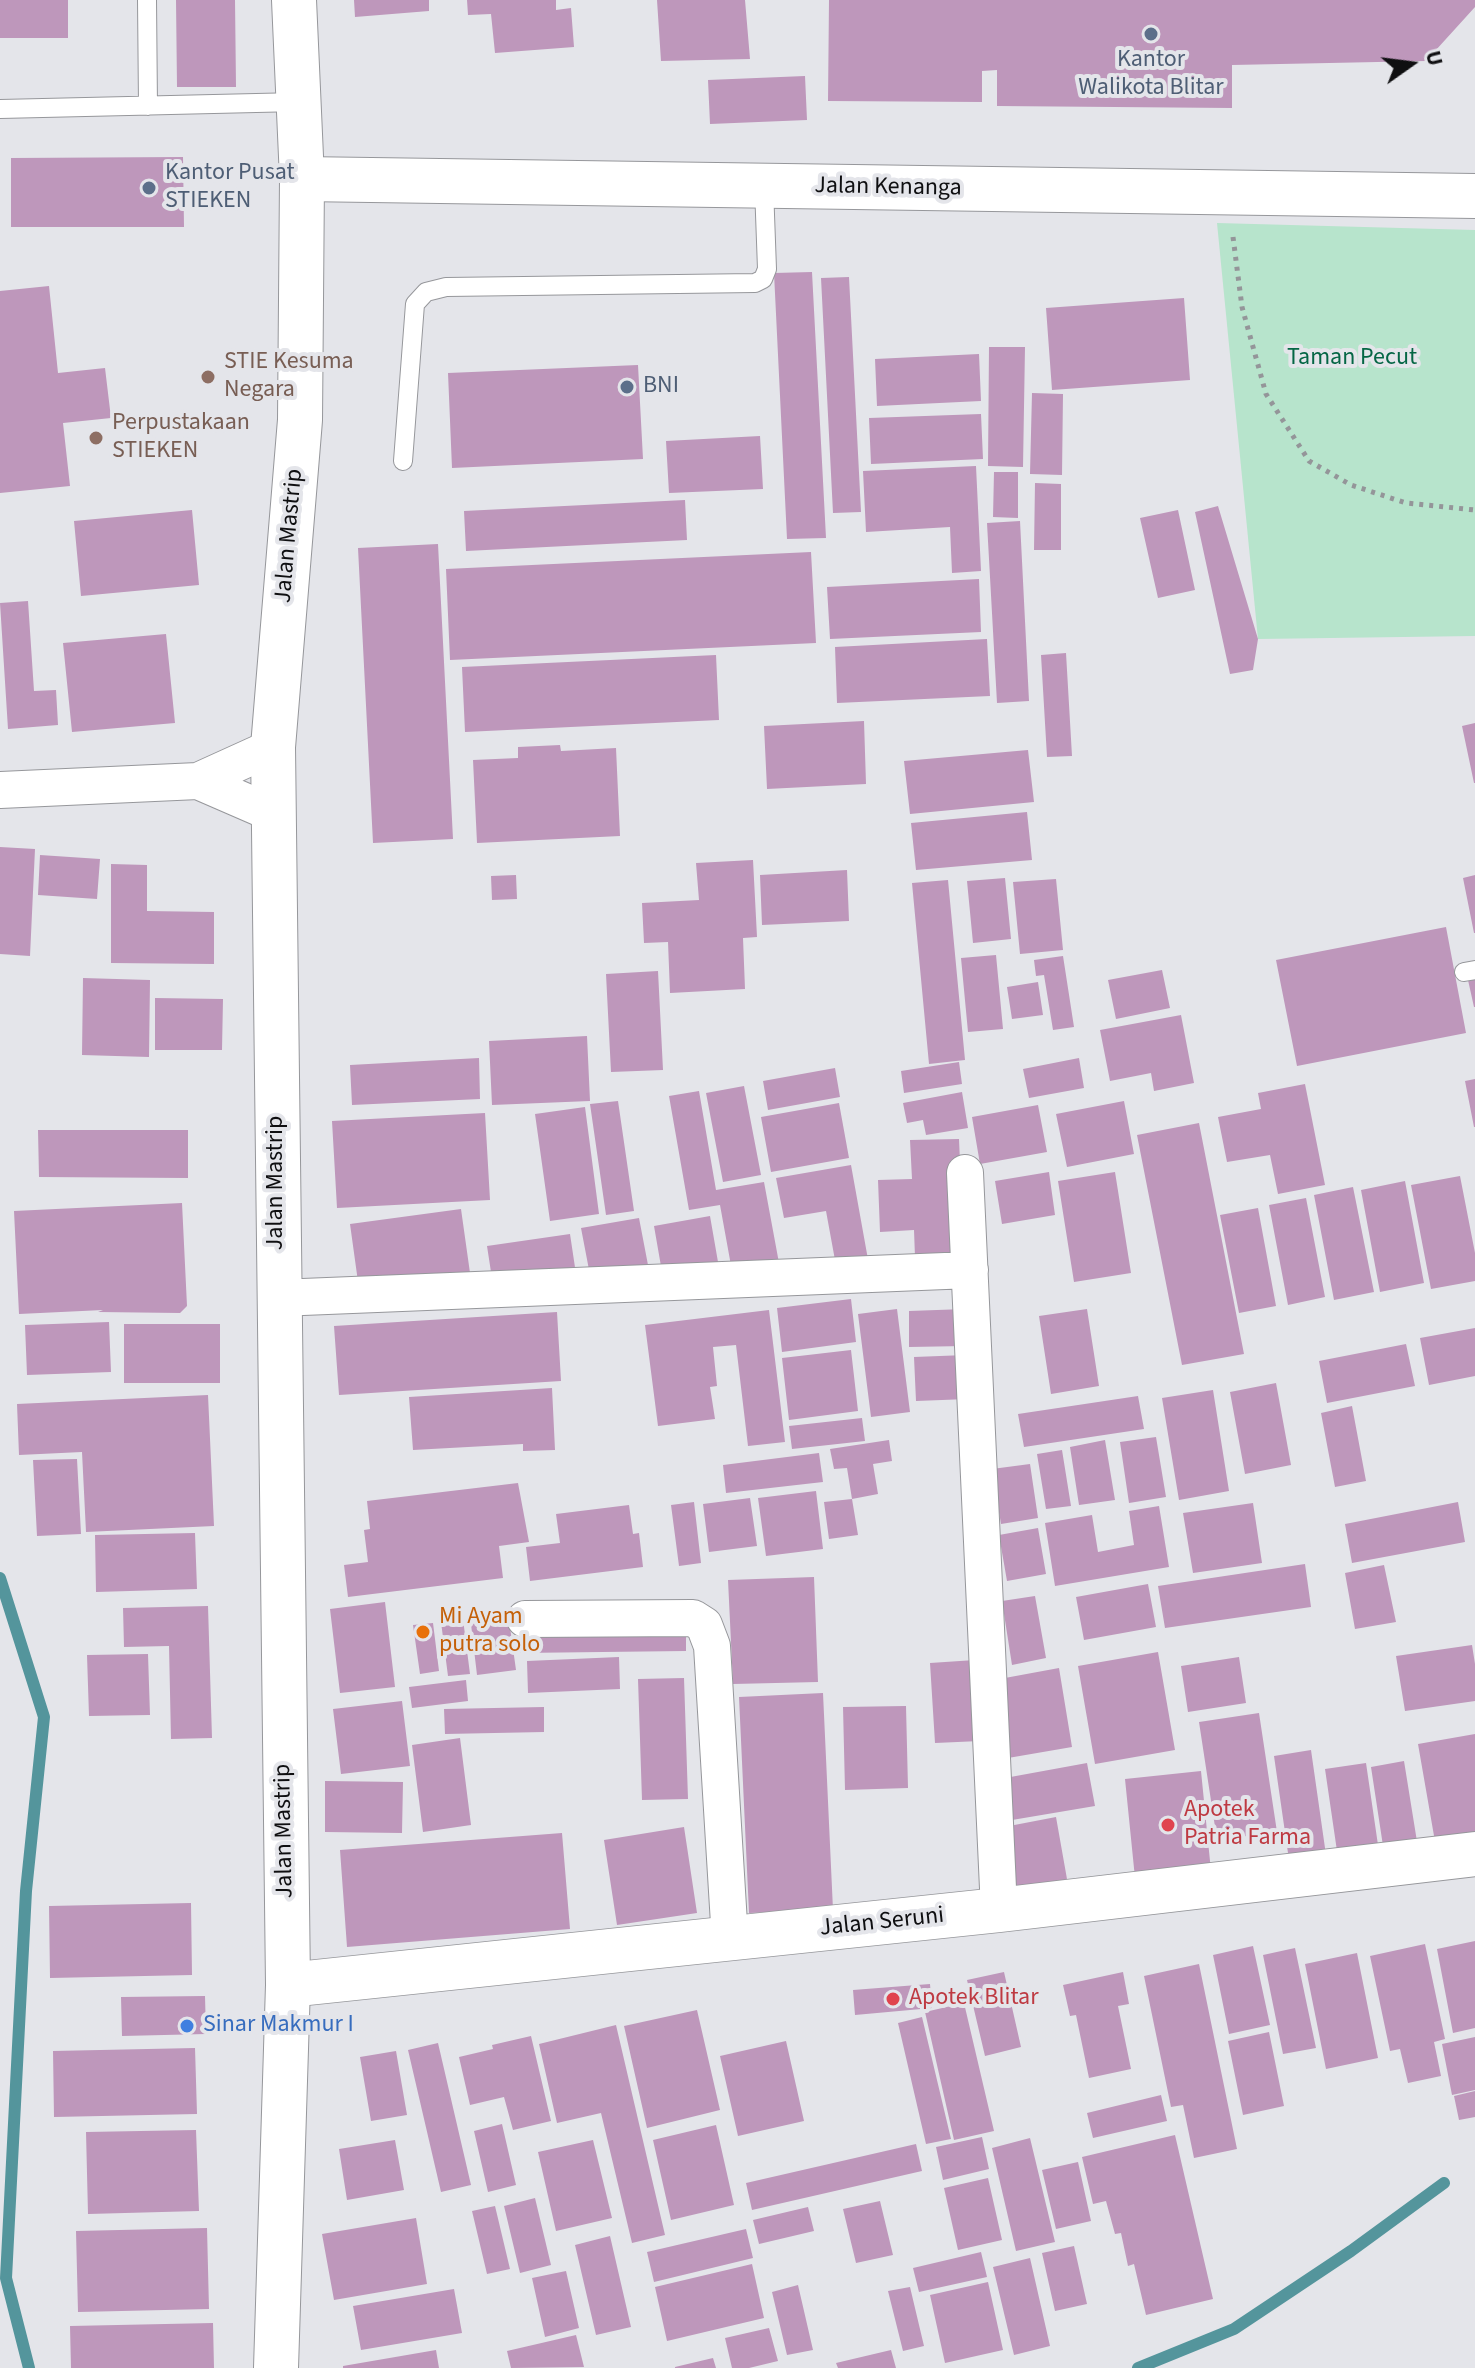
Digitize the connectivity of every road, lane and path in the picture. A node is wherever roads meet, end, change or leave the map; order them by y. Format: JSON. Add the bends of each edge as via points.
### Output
{"nodes":[{"id":1,"x":147,"y":0,"type":"edge"},
{"id":2,"x":294,"y":0,"type":"edge"},
{"id":3,"x":299,"y":102,"type":"junction"},
{"id":4,"x":148,"y":106,"type":"junction"},
{"id":5,"x":0,"y":109,"type":"edge"},
{"id":6,"x":302,"y":179,"type":"junction"},
{"id":7,"x":764,"y":187,"type":"junction"},
{"id":8,"x":1228,"y":192,"type":"junction"},
{"id":9,"x":1475,"y":196,"type":"edge"},
{"id":10,"x":403,"y":461,"type":"dead end"},
{"id":11,"x":1475,"y":510,"type":"edge"},
{"id":12,"x":273,"y":747,"type":"junction"},
{"id":13,"x":198,"y":781,"type":"junction"},
{"id":14,"x":0,"y":790,"type":"edge"},
{"id":15,"x":274,"y":814,"type":"junction"},
{"id":16,"x":965,"y":1173,"type":"dead end"},
{"id":17,"x":970,"y":1270,"type":"junction"},
{"id":18,"x":278,"y":1298,"type":"junction"},
{"id":19,"x":525,"y":1619,"type":"dead end"},
{"id":20,"x":1475,"y":1854,"type":"edge"},
{"id":21,"x":999,"y":1910,"type":"junction"},
{"id":22,"x":730,"y":1940,"type":"junction"},
{"id":23,"x":288,"y":1985,"type":"junction"},
{"id":24,"x":276,"y":2368,"type":"edge"}],
"edges":[{"from":1,"to":4,"type":"lane"},
{"from":2,"to":3,"type":"main road","name":"Jalan Mastrip"},
{"from":3,"to":4,"type":"lane"},
{"from":3,"to":6,"type":"main road","name":"Jalan Mastrip"},
{"from":4,"to":5,"type":"lane"},
{"from":6,"to":7,"type":"main road","name":"Jalan Kenanga"},
{"from":6,"to":12,"type":"main road","name":"Jalan Mastrip","via":[[300,420]]},
{"from":7,"to":8,"type":"main road","name":"Jalan Kenanga"},
{"from":7,"to":10,"type":"lane","via":[[767,269],[755,283],[446,287],[426,292],[415,304]]},
{"from":8,"to":9,"type":"main road","name":"Jalan Kenanga"},
{"from":8,"to":11,"type":"path","via":[[1242,307],[1266,394],[1309,461],[1351,485],[1406,503]]},
{"from":12,"to":13,"type":"street"},
{"from":12,"to":15,"type":"main road","name":"Jalan Mastrip"},
{"from":13,"to":14,"type":"street"},
{"from":13,"to":15,"type":"street"},
{"from":15,"to":18,"type":"main road","name":"Jalan Mastrip"},
{"from":16,"to":17,"type":"street"},
{"from":17,"to":18,"type":"street"},
{"from":17,"to":21,"type":"street"},
{"from":18,"to":23,"type":"main road","name":"Jalan Mastrip"},
{"from":19,"to":22,"type":"street","via":[[693,1618],[704,1625],[712,1646]]},
{"from":20,"to":21,"type":"main road","name":"Jalan Seruni"},
{"from":21,"to":22,"type":"main road","name":"Jalan Seruni"},
{"from":22,"to":23,"type":"main road","name":"Jalan Seruni"},
{"from":23,"to":24,"type":"main road","name":"Jalan Mastrip"}]}
